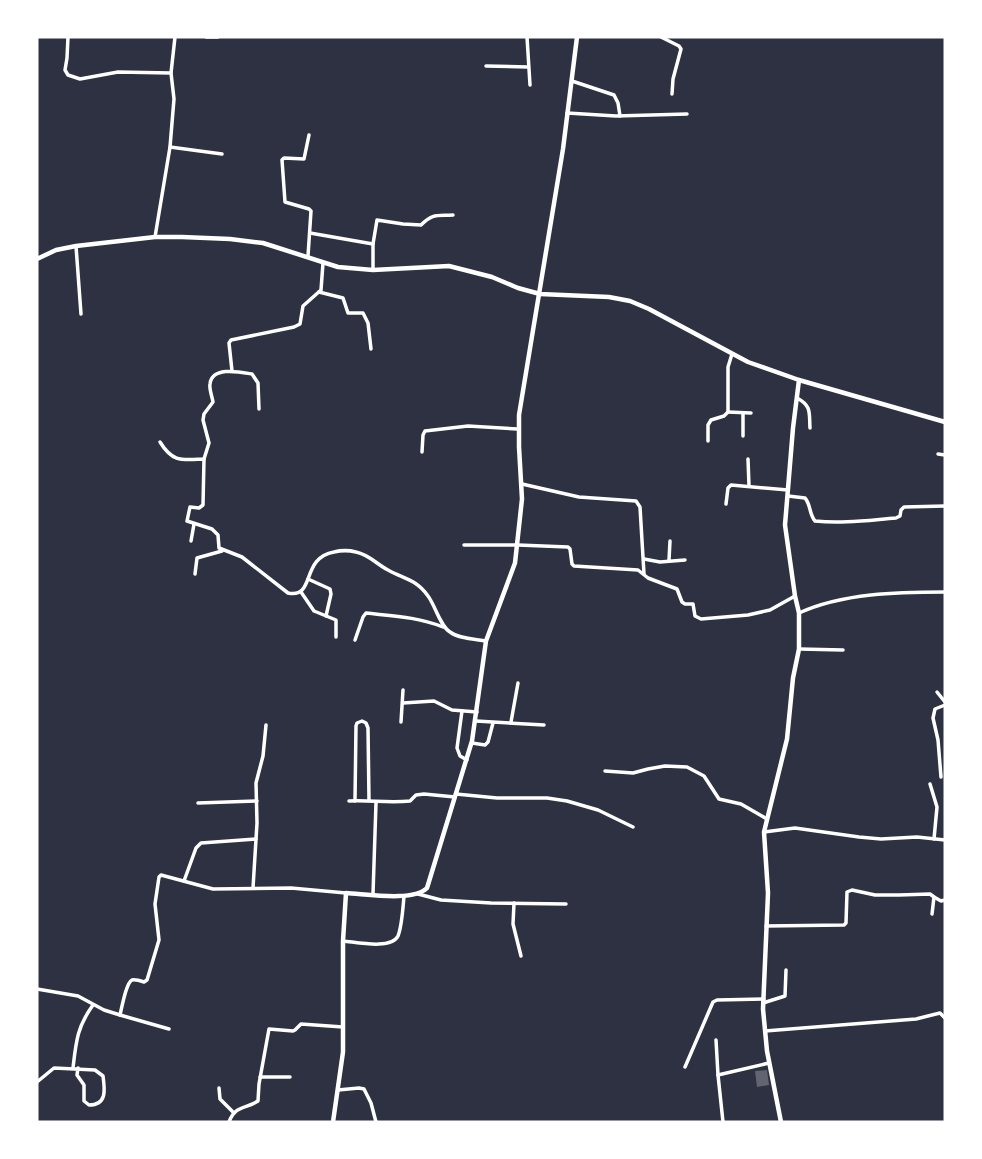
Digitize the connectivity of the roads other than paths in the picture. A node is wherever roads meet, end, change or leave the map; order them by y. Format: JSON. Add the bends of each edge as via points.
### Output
{"nodes":[{"id":1,"x":68,"y":37,"type":"edge"},
{"id":2,"x":176,"y":37,"type":"edge"},
{"id":3,"x":206,"y":37,"type":"edge"},
{"id":4,"x":218,"y":37,"type":"edge"},
{"id":5,"x":527,"y":37,"type":"edge"},
{"id":6,"x":577,"y":37,"type":"edge"},
{"id":7,"x":661,"y":37,"type":"edge"},
{"id":8,"x":486,"y":66,"type":"dead end"},
{"id":9,"x":528,"y":66,"type":"junction"},
{"id":10,"x":172,"y":73,"type":"junction"},
{"id":11,"x":572,"y":81,"type":"junction"},
{"id":12,"x":530,"y":85,"type":"dead end"},
{"id":13,"x":672,"y":94,"type":"dead end"},
{"id":14,"x":567,"y":113,"type":"junction"},
{"id":15,"x":687,"y":114,"type":"dead end"},
{"id":16,"x":620,"y":116,"type":"junction"},
{"id":17,"x":309,"y":135,"type":"dead end"},
{"id":18,"x":170,"y":147,"type":"junction"},
{"id":19,"x":222,"y":154,"type":"dead end"},
{"id":20,"x":453,"y":215,"type":"dead end"},
{"id":21,"x":310,"y":233,"type":"junction"},
{"id":22,"x":155,"y":237,"type":"junction"},
{"id":23,"x":373,"y":244,"type":"junction"},
{"id":24,"x":76,"y":246,"type":"junction"},
{"id":25,"x":308,"y":256,"type":"junction"},
{"id":26,"x":37,"y":259,"type":"edge"},
{"id":27,"x":323,"y":263,"type":"junction"},
{"id":28,"x":373,"y":270,"type":"junction"},
{"id":29,"x":319,"y":292,"type":"junction"},
{"id":30,"x":540,"y":294,"type":"junction"},
{"id":31,"x":81,"y":314,"type":"dead end"},
{"id":32,"x":371,"y":349,"type":"dead end"},
{"id":33,"x":732,"y":354,"type":"junction"},
{"id":34,"x":233,"y":371,"type":"junction"},
{"id":35,"x":799,"y":380,"type":"junction"},
{"id":36,"x":796,"y":398,"type":"junction"},
{"id":37,"x":259,"y":409,"type":"dead end"},
{"id":38,"x":728,"y":412,"type":"junction"},
{"id":39,"x":743,"y":413,"type":"junction"},
{"id":40,"x":751,"y":413,"type":"dead end"},
{"id":41,"x":945,"y":422,"type":"edge"},
{"id":42,"x":810,"y":428,"type":"dead end"},
{"id":43,"x":518,"y":429,"type":"junction"},
{"id":44,"x":743,"y":436,"type":"dead end"},
{"id":45,"x":708,"y":441,"type":"dead end"},
{"id":46,"x":160,"y":442,"type":"dead end"},
{"id":47,"x":422,"y":452,"type":"dead end"},
{"id":48,"x":938,"y":454,"type":"dead end"},
{"id":49,"x":945,"y":455,"type":"edge"},
{"id":50,"x":204,"y":459,"type":"junction"},
{"id":51,"x":748,"y":459,"type":"dead end"},
{"id":52,"x":522,"y":484,"type":"junction"},
{"id":53,"x":749,"y":486,"type":"junction"},
{"id":54,"x":788,"y":493,"type":"junction"},
{"id":55,"x":726,"y":504,"type":"dead end"},
{"id":56,"x":945,"y":506,"type":"edge"},
{"id":57,"x":194,"y":524,"type":"junction"},
{"id":58,"x":191,"y":541,"type":"dead end"},
{"id":59,"x":670,"y":541,"type":"dead end"},
{"id":60,"x":464,"y":545,"type":"dead end"},
{"id":61,"x":518,"y":545,"type":"junction"},
{"id":62,"x":224,"y":550,"type":"junction"},
{"id":63,"x":644,"y":559,"type":"junction"},
{"id":64,"x":685,"y":560,"type":"dead end"},
{"id":65,"x":669,"y":561,"type":"junction"},
{"id":66,"x":195,"y":574,"type":"dead end"},
{"id":67,"x":644,"y":575,"type":"junction"},
{"id":68,"x":308,"y":579,"type":"junction"},
{"id":69,"x":301,"y":592,"type":"junction"},
{"id":70,"x":945,"y":593,"type":"edge"},
{"id":71,"x":795,"y":596,"type":"junction"},
{"id":72,"x":799,"y":613,"type":"junction"},
{"id":73,"x":326,"y":616,"type":"junction"},
{"id":74,"x":445,"y":628,"type":"junction"},
{"id":75,"x":336,"y":637,"type":"dead end"},
{"id":76,"x":355,"y":640,"type":"dead end"},
{"id":77,"x":486,"y":641,"type":"junction"},
{"id":78,"x":799,"y":649,"type":"junction"},
{"id":79,"x":843,"y":650,"type":"dead end"},
{"id":80,"x":518,"y":683,"type":"dead end"},
{"id":81,"x":403,"y":691,"type":"dead end"},
{"id":82,"x":937,"y":692,"type":"dead end"},
{"id":83,"x":403,"y":703,"type":"junction"},
{"id":84,"x":945,"y":703,"type":"edge"},
{"id":85,"x":462,"y":711,"type":"junction"},
{"id":86,"x":477,"y":712,"type":"junction"},
{"id":87,"x":476,"y":721,"type":"junction"},
{"id":88,"x":401,"y":722,"type":"dead end"},
{"id":89,"x":493,"y":723,"type":"junction"},
{"id":90,"x":511,"y":723,"type":"junction"},
{"id":91,"x":266,"y":725,"type":"dead end"},
{"id":92,"x":544,"y":725,"type":"dead end"},
{"id":93,"x":472,"y":743,"type":"junction"},
{"id":94,"x":467,"y":760,"type":"junction"},
{"id":95,"x":605,"y":771,"type":"dead end"},
{"id":96,"x":942,"y":777,"type":"dead end"},
{"id":97,"x":930,"y":784,"type":"dead end"},
{"id":98,"x":456,"y":796,"type":"junction"},
{"id":99,"x":369,"y":800,"type":"junction"},
{"id":100,"x":257,"y":801,"type":"junction"},
{"id":101,"x":349,"y":801,"type":"dead end"},
{"id":102,"x":355,"y":801,"type":"junction"},
{"id":103,"x":198,"y":803,"type":"dead end"},
{"id":104,"x":376,"y":803,"type":"junction"},
{"id":105,"x":767,"y":819,"type":"junction"},
{"id":106,"x":633,"y":827,"type":"dead end"},
{"id":107,"x":764,"y":832,"type":"junction"},
{"id":108,"x":256,"y":839,"type":"junction"},
{"id":109,"x":934,"y":839,"type":"junction"},
{"id":110,"x":945,"y":840,"type":"edge"},
{"id":111,"x":184,"y":881,"type":"junction"},
{"id":112,"x":253,"y":888,"type":"junction"},
{"id":113,"x":346,"y":893,"type":"junction"},
{"id":114,"x":373,"y":894,"type":"junction"},
{"id":115,"x":418,"y":894,"type":"junction"},
{"id":116,"x":404,"y":896,"type":"junction"},
{"id":117,"x":934,"y":897,"type":"junction"},
{"id":118,"x":945,"y":900,"type":"edge"},
{"id":119,"x":514,"y":903,"type":"junction"},
{"id":120,"x":566,"y":904,"type":"dead end"},
{"id":121,"x":932,"y":914,"type":"dead end"},
{"id":122,"x":766,"y":926,"type":"junction"},
{"id":123,"x":343,"y":941,"type":"junction"},
{"id":124,"x":521,"y":956,"type":"dead end"},
{"id":125,"x":786,"y":970,"type":"dead end"},
{"id":126,"x":37,"y":989,"type":"edge"},
{"id":127,"x":764,"y":1001,"type":"junction"},
{"id":128,"x":94,"y":1004,"type":"junction"},
{"id":129,"x":120,"y":1015,"type":"junction"},
{"id":130,"x":945,"y":1017,"type":"edge"},
{"id":131,"x":343,"y":1027,"type":"junction"},
{"id":132,"x":169,"y":1030,"type":"dead end"},
{"id":133,"x":765,"y":1031,"type":"junction"},
{"id":134,"x":716,"y":1040,"type":"dead end"},
{"id":135,"x":769,"y":1063,"type":"junction"},
{"id":136,"x":685,"y":1067,"type":"dead end"},
{"id":137,"x":75,"y":1068,"type":"junction"},
{"id":138,"x":718,"y":1075,"type":"junction"},
{"id":139,"x":260,"y":1077,"type":"junction"},
{"id":140,"x":290,"y":1077,"type":"dead end"},
{"id":141,"x":37,"y":1082,"type":"edge"},
{"id":142,"x":219,"y":1088,"type":"dead end"},
{"id":143,"x":338,"y":1090,"type":"junction"},
{"id":144,"x":234,"y":1113,"type":"junction"},
{"id":145,"x":229,"y":1122,"type":"edge"},
{"id":146,"x":333,"y":1122,"type":"edge"},
{"id":147,"x":376,"y":1122,"type":"edge"},
{"id":148,"x":723,"y":1122,"type":"edge"},
{"id":149,"x":781,"y":1122,"type":"edge"}],
"edges":[{"from":1,"to":10,"type":"street","via":[[65,70],[72,77]]},
{"from":2,"to":10,"type":"street"},
{"from":3,"to":4,"type":"street"},
{"from":5,"to":9,"type":"street"},
{"from":6,"to":11,"type":"street"},
{"from":7,"to":13,"type":"street","via":[[681,49]]},
{"from":8,"to":9,"type":"street"},
{"from":9,"to":12,"type":"street"},
{"from":10,"to":18,"type":"street"},
{"from":11,"to":14,"type":"street"},
{"from":11,"to":16,"type":"street","via":[[614,95]]},
{"from":14,"to":16,"type":"street"},
{"from":14,"to":30,"type":"street"},
{"from":15,"to":16,"type":"street"},
{"from":17,"to":21,"type":"street","via":[[304,159],[284,158],[282,173],[284,201],[310,210]]},
{"from":18,"to":19,"type":"street"},
{"from":18,"to":22,"type":"street"},
{"from":20,"to":23,"type":"street","via":[[433,216],[414,225],[379,219]]},
{"from":21,"to":23,"type":"street"},
{"from":21,"to":25,"type":"street"},
{"from":22,"to":24,"type":"street"},
{"from":22,"to":25,"type":"street","via":[[249,240]]},
{"from":23,"to":28,"type":"street"},
{"from":24,"to":26,"type":"street"},
{"from":24,"to":31,"type":"street"},
{"from":25,"to":27,"type":"street"},
{"from":27,"to":28,"type":"street"},
{"from":27,"to":29,"type":"street"},
{"from":28,"to":30,"type":"street","via":[[449,266]]},
{"from":29,"to":32,"type":"street","via":[[343,298],[348,313],[363,313]]},
{"from":29,"to":34,"type":"street","via":[[303,306],[300,324],[231,340]]},
{"from":30,"to":33,"type":"street","via":[[630,301]]},
{"from":30,"to":43,"type":"street"},
{"from":33,"to":35,"type":"street"},
{"from":33,"to":38,"type":"street"},
{"from":34,"to":37,"type":"street","via":[[255,376]]},
{"from":34,"to":50,"type":"street","via":[[214,374],[210,383],[213,402],[204,414],[209,443]]},
{"from":35,"to":36,"type":"street"},
{"from":35,"to":41,"type":"street"},
{"from":36,"to":42,"type":"street","via":[[807,404]]},
{"from":36,"to":54,"type":"street"},
{"from":38,"to":39,"type":"street"},
{"from":38,"to":45,"type":"street","via":[[710,420]]},
{"from":39,"to":40,"type":"street"},
{"from":39,"to":44,"type":"street"},
{"from":43,"to":47,"type":"street","via":[[468,426],[425,431]]},
{"from":43,"to":52,"type":"street"},
{"from":46,"to":50,"type":"street","via":[[172,457]]},
{"from":48,"to":49,"type":"street"},
{"from":50,"to":57,"type":"street","via":[[203,505],[188,510],[187,520]]},
{"from":51,"to":53,"type":"street"},
{"from":52,"to":61,"type":"street"},
{"from":52,"to":63,"type":"street","via":[[579,497],[636,501]]},
{"from":53,"to":54,"type":"street"},
{"from":53,"to":55,"type":"street","via":[[731,485]]},
{"from":54,"to":56,"type":"street","via":[[805,498],[815,521],[822,522],[897,518],[904,507]]},
{"from":54,"to":71,"type":"street","via":[[785,525]]},
{"from":57,"to":58,"type":"street"},
{"from":57,"to":62,"type":"street","via":[[215,532],[219,548]]},
{"from":59,"to":65,"type":"street"},
{"from":60,"to":61,"type":"street"},
{"from":61,"to":67,"type":"street","via":[[568,547],[574,566],[638,570]]},
{"from":61,"to":77,"type":"street"},
{"from":62,"to":66,"type":"street","via":[[197,558]]},
{"from":62,"to":69,"type":"street","via":[[242,557],[288,593]]},
{"from":63,"to":65,"type":"street"},
{"from":63,"to":67,"type":"street"},
{"from":64,"to":65,"type":"street"},
{"from":67,"to":71,"type":"street","via":[[678,590],[682,603],[693,604],[695,616],[701,620],[770,610]]},
{"from":68,"to":69,"type":"street"},
{"from":68,"to":73,"type":"street","via":[[330,589]]},
{"from":68,"to":74,"type":"street","via":[[318,558],[325,554],[358,552],[420,586]]},
{"from":69,"to":73,"type":"street","via":[[314,611]]},
{"from":70,"to":72,"type":"street","via":[[894,593],[822,604]]},
{"from":71,"to":72,"type":"street"},
{"from":72,"to":78,"type":"street"},
{"from":73,"to":75,"type":"street","via":[[337,622]]},
{"from":74,"to":76,"type":"street","via":[[403,616],[366,613]]},
{"from":74,"to":77,"type":"street","via":[[458,636]]},
{"from":77,"to":86,"type":"street"},
{"from":78,"to":79,"type":"street"},
{"from":78,"to":105,"type":"street","via":[[787,738]]},
{"from":80,"to":90,"type":"street"},
{"from":81,"to":83,"type":"street"},
{"from":82,"to":84,"type":"street"},
{"from":83,"to":85,"type":"street","via":[[434,701]]},
{"from":83,"to":88,"type":"street"},
{"from":84,"to":96,"type":"street","via":[[935,709],[933,718]]},
{"from":85,"to":86,"type":"street"},
{"from":85,"to":94,"type":"street","via":[[457,748]]},
{"from":86,"to":87,"type":"street"},
{"from":87,"to":89,"type":"street"},
{"from":87,"to":93,"type":"street"},
{"from":89,"to":90,"type":"street"},
{"from":89,"to":93,"type":"street","via":[[488,743]]},
{"from":90,"to":92,"type":"street"},
{"from":91,"to":100,"type":"street"},
{"from":93,"to":94,"type":"street"},
{"from":94,"to":98,"type":"street"},
{"from":95,"to":105,"type":"street","via":[[687,767],[704,776],[719,799],[741,804]]},
{"from":97,"to":109,"type":"street","via":[[937,807]]},
{"from":98,"to":104,"type":"street","via":[[424,794],[410,801]]},
{"from":98,"to":106,"type":"street","via":[[567,801]]},
{"from":98,"to":115,"type":"street","via":[[427,888]]},
{"from":99,"to":102,"type":"street"},
{"from":99,"to":102,"type":"street","via":[[368,728],[362,721],[356,726]]},
{"from":99,"to":104,"type":"street"},
{"from":100,"to":103,"type":"street"},
{"from":100,"to":108,"type":"street"},
{"from":101,"to":102,"type":"street"},
{"from":104,"to":114,"type":"street"},
{"from":105,"to":107,"type":"street"},
{"from":107,"to":109,"type":"street","via":[[795,828],[881,839]]},
{"from":107,"to":122,"type":"street"},
{"from":108,"to":111,"type":"street","via":[[201,843]]},
{"from":108,"to":112,"type":"street"},
{"from":109,"to":110,"type":"street"},
{"from":111,"to":112,"type":"street","via":[[213,889]]},
{"from":111,"to":129,"type":"street","via":[[159,877],[155,904],[159,936],[148,980],[130,981]]},
{"from":112,"to":113,"type":"street"},
{"from":113,"to":114,"type":"street"},
{"from":113,"to":123,"type":"street"},
{"from":114,"to":116,"type":"street"},
{"from":115,"to":116,"type":"street"},
{"from":115,"to":119,"type":"street","via":[[441,900]]},
{"from":116,"to":123,"type":"street","via":[[398,936],[393,941]]},
{"from":117,"to":118,"type":"street"},
{"from":117,"to":121,"type":"street"},
{"from":117,"to":122,"type":"street","via":[[849,890],[844,925]]},
{"from":119,"to":120,"type":"street"},
{"from":119,"to":124,"type":"street","via":[[513,924]]},
{"from":122,"to":127,"type":"street"},
{"from":123,"to":131,"type":"street"},
{"from":125,"to":127,"type":"street","via":[[785,996]]},
{"from":126,"to":128,"type":"street","via":[[78,996]]},
{"from":127,"to":133,"type":"street"},
{"from":127,"to":136,"type":"street","via":[[713,1002]]},
{"from":128,"to":129,"type":"street"},
{"from":128,"to":137,"type":"street","via":[[77,1036]]},
{"from":129,"to":132,"type":"street"},
{"from":130,"to":133,"type":"street","via":[[940,1013],[916,1019]]},
{"from":131,"to":139,"type":"street","via":[[300,1024],[293,1031],[269,1029]]},
{"from":131,"to":143,"type":"street"},
{"from":133,"to":135,"type":"street"},
{"from":134,"to":138,"type":"street"},
{"from":135,"to":138,"type":"street"},
{"from":135,"to":149,"type":"street"},
{"from":137,"to":137,"type":"street","via":[[95,1070],[103,1076],[101,1103],[84,1101],[84,1085]]},
{"from":137,"to":141,"type":"street","via":[[50,1070]]},
{"from":138,"to":148,"type":"street"},
{"from":139,"to":140,"type":"street"},
{"from":139,"to":144,"type":"street","via":[[257,1102]]},
{"from":142,"to":144,"type":"street","via":[[219,1099]]},
{"from":143,"to":146,"type":"street"},
{"from":143,"to":147,"type":"street","via":[[364,1089]]},
{"from":144,"to":145,"type":"street"}]}
